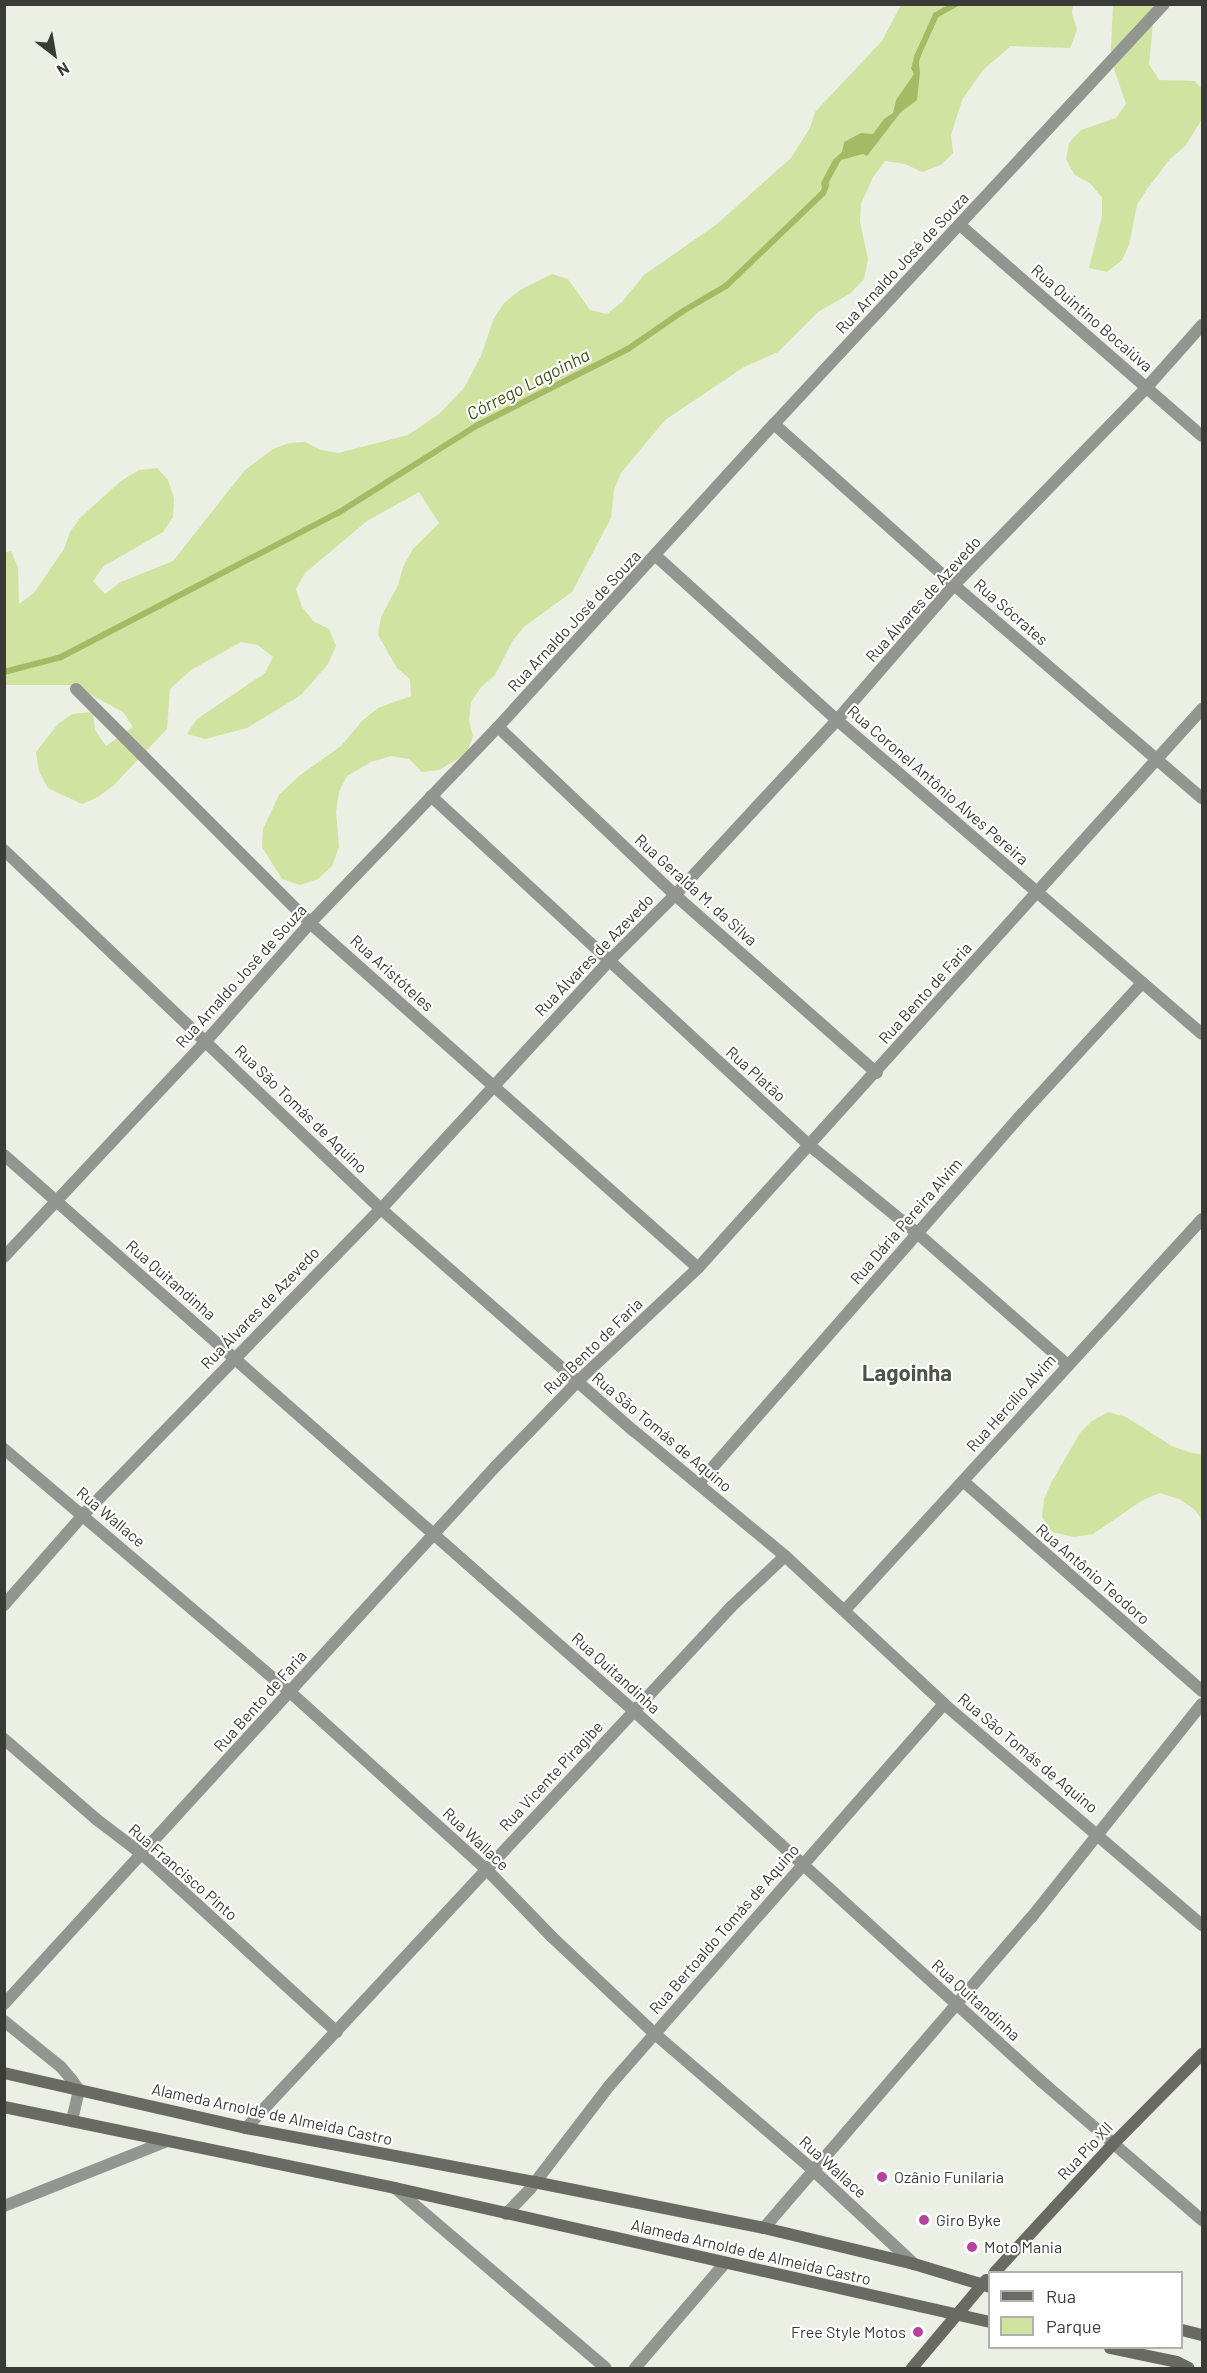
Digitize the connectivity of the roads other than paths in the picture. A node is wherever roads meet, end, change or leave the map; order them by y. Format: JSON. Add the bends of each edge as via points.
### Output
{"nodes":[{"id":1,"x":1164,"y":4,"type":"edge"},
{"id":2,"x":960,"y":225,"type":"junction"},
{"id":3,"x":1203,"y":325,"type":"edge"},
{"id":4,"x":1147,"y":387,"type":"junction"},
{"id":5,"x":774,"y":424,"type":"junction"},
{"id":6,"x":1203,"y":436,"type":"edge"},
{"id":7,"x":656,"y":556,"type":"junction"},
{"id":8,"x":954,"y":585,"type":"junction"},
{"id":9,"x":76,"y":689,"type":"dead end"},
{"id":10,"x":1203,"y":709,"type":"edge"},
{"id":11,"x":837,"y":720,"type":"junction"},
{"id":12,"x":498,"y":727,"type":"junction"},
{"id":13,"x":1157,"y":758,"type":"junction"},
{"id":14,"x":431,"y":796,"type":"junction"},
{"id":15,"x":1203,"y":798,"type":"edge"},
{"id":16,"x":6,"y":854,"type":"edge"},
{"id":17,"x":1036,"y":894,"type":"junction"},
{"id":18,"x":675,"y":895,"type":"junction"},
{"id":19,"x":310,"y":923,"type":"junction"},
{"id":20,"x":608,"y":962,"type":"junction"},
{"id":21,"x":1142,"y":982,"type":"junction"},
{"id":22,"x":1203,"y":1034,"type":"edge"},
{"id":23,"x":207,"y":1041,"type":"junction"},
{"id":24,"x":876,"y":1073,"type":"junction"},
{"id":25,"x":493,"y":1085,"type":"junction"},
{"id":26,"x":809,"y":1145,"type":"junction"},
{"id":27,"x":4,"y":1155,"type":"edge"},
{"id":28,"x":55,"y":1202,"type":"junction"},
{"id":29,"x":381,"y":1209,"type":"junction"},
{"id":30,"x":1203,"y":1219,"type":"edge"},
{"id":31,"x":917,"y":1233,"type":"junction"},
{"id":32,"x":4,"y":1257,"type":"edge"},
{"id":33,"x":698,"y":1268,"type":"junction"},
{"id":34,"x":235,"y":1357,"type":"junction"},
{"id":35,"x":1068,"y":1365,"type":"junction"},
{"id":36,"x":577,"y":1382,"type":"junction"},
{"id":37,"x":4,"y":1449,"type":"edge"},
{"id":38,"x":963,"y":1481,"type":"junction"},
{"id":39,"x":698,"y":1484,"type":"junction"},
{"id":40,"x":83,"y":1515,"type":"junction"},
{"id":41,"x":433,"y":1534,"type":"junction"},
{"id":42,"x":784,"y":1556,"type":"junction"},
{"id":43,"x":4,"y":1605,"type":"edge"},
{"id":44,"x":845,"y":1610,"type":"junction"},
{"id":45,"x":1203,"y":1691,"type":"edge"},
{"id":46,"x":290,"y":1692,"type":"junction"},
{"id":47,"x":944,"y":1704,"type":"junction"},
{"id":48,"x":1203,"y":1704,"type":"edge"},
{"id":49,"x":634,"y":1711,"type":"junction"},
{"id":50,"x":4,"y":1739,"type":"edge"},
{"id":51,"x":1099,"y":1834,"type":"junction"},
{"id":52,"x":142,"y":1854,"type":"junction"},
{"id":53,"x":802,"y":1863,"type":"junction"},
{"id":54,"x":487,"y":1870,"type":"junction"},
{"id":55,"x":1203,"y":1925,"type":"edge"},
{"id":56,"x":4,"y":2004,"type":"edge"},
{"id":57,"x":958,"y":2004,"type":"junction"},
{"id":58,"x":4,"y":2021,"type":"edge"},
{"id":59,"x":337,"y":2032,"type":"junction"},
{"id":60,"x":655,"y":2034,"type":"junction"},
{"id":61,"x":1203,"y":2054,"type":"edge"},
{"id":62,"x":4,"y":2073,"type":"edge"},
{"id":63,"x":79,"y":2090,"type":"junction"},
{"id":64,"x":4,"y":2107,"type":"edge"},
{"id":65,"x":72,"y":2121,"type":"junction"},
{"id":66,"x":246,"y":2128,"type":"junction"},
{"id":67,"x":167,"y":2141,"type":"junction"},
{"id":68,"x":1115,"y":2142,"type":"junction"},
{"id":69,"x":814,"y":2171,"type":"junction"},
{"id":70,"x":534,"y":2182,"type":"junction"},
{"id":71,"x":395,"y":2188,"type":"junction"},
{"id":72,"x":4,"y":2206,"type":"edge"},
{"id":73,"x":506,"y":2214,"type":"junction"},
{"id":74,"x":1203,"y":2220,"type":"edge"},
{"id":75,"x":764,"y":2228,"type":"junction"},
{"id":76,"x":724,"y":2263,"type":"junction"},
{"id":77,"x":914,"y":2264,"type":"junction"},
{"id":78,"x":996,"y":2271,"type":"edge"},
{"id":79,"x":987,"y":2284,"type":"edge"},
{"id":80,"x":956,"y":2315,"type":"junction"},
{"id":81,"x":988,"y":2322,"type":"edge"},
{"id":82,"x":1183,"y":2330,"type":"edge"},
{"id":83,"x":1203,"y":2335,"type":"edge"},
{"id":84,"x":1115,"y":2349,"type":"edge"},
{"id":85,"x":606,"y":2368,"type":"edge"},
{"id":86,"x":635,"y":2368,"type":"edge"},
{"id":87,"x":912,"y":2368,"type":"edge"},
{"id":88,"x":1189,"y":2368,"type":"edge"}],
"edges":[{"from":1,"to":2,"type":"street","name":"Rua Arnaldo José de Souza"},
{"from":2,"to":4,"type":"street","name":"Rua Quintino Bocaiúva"},
{"from":2,"to":5,"type":"street","name":"Rua Arnaldo José de Souza"},
{"from":3,"to":4,"type":"street","name":"Rua Álvares de Azevedo"},
{"from":4,"to":6,"type":"street","name":"Rua Quintino Bocaiúva"},
{"from":4,"to":8,"type":"street","name":"Rua Álvares de Azevedo"},
{"from":5,"to":7,"type":"street","name":"Rua Arnaldo José de Souza"},
{"from":5,"to":8,"type":"street","name":"Rua Sócrates"},
{"from":7,"to":11,"type":"street","name":"Rua Coronel Antônio Alves Pereira"},
{"from":7,"to":12,"type":"street","name":"Rua Arnaldo José de Souza"},
{"from":8,"to":11,"type":"street","name":"Rua Álvares de Azevedo"},
{"from":8,"to":13,"type":"street","name":"Rua Sócrates"},
{"from":9,"to":19,"type":"street","name":"Rua Aristóteles"},
{"from":10,"to":13,"type":"street","name":"Rua Bento de Faria"},
{"from":11,"to":17,"type":"street","name":"Rua Coronel Antônio Alves Pereira"},
{"from":11,"to":18,"type":"street","name":"Rua Álvares de Azevedo"},
{"from":12,"to":14,"type":"street","name":"Rua Arnaldo José de Souza"},
{"from":12,"to":18,"type":"street","name":"Rua Geralda M. da Silva"},
{"from":13,"to":15,"type":"street","name":"Rua Sócrates"},
{"from":13,"to":17,"type":"street","name":"Rua Bento de Faria"},
{"from":14,"to":19,"type":"street","name":"Rua Arnaldo José de Souza"},
{"from":14,"to":20,"type":"street","name":"Rua Platão"},
{"from":16,"to":23,"type":"street","name":"Rua São Tomás de Aquino"},
{"from":17,"to":21,"type":"street","name":"Rua Coronel Antônio Alves Pereira"},
{"from":17,"to":24,"type":"street","name":"Rua Bento de Faria"},
{"from":18,"to":20,"type":"street","name":"Rua Álvares de Azevedo"},
{"from":18,"to":24,"type":"street","name":"Rua Geralda M. da Silva"},
{"from":19,"to":23,"type":"street","name":"Rua Arnaldo José de Souza"},
{"from":19,"to":25,"type":"street","name":"Rua Aristóteles"},
{"from":20,"to":25,"type":"street","name":"Rua Álvares de Azevedo"},
{"from":20,"to":26,"type":"street","name":"Rua Platão"},
{"from":21,"to":22,"type":"street","name":"Rua Coronel Antônio Alves Pereira"},
{"from":21,"to":31,"type":"street","name":"Rua Dária Pereira Alvim"},
{"from":23,"to":28,"type":"street","name":"Rua Arnaldo José de Souza"},
{"from":23,"to":29,"type":"street","name":"Rua São Tomás de Aquino"},
{"from":24,"to":26,"type":"street","name":"Rua Bento de Faria"},
{"from":25,"to":29,"type":"street","name":"Rua Álvares de Azevedo"},
{"from":25,"to":33,"type":"street","name":"Rua Aristóteles"},
{"from":26,"to":31,"type":"street","name":"Rua Platão"},
{"from":26,"to":33,"type":"street","name":"Rua Bento de Faria"},
{"from":27,"to":28,"type":"street","name":"Rua Quitandinha"},
{"from":28,"to":32,"type":"street","name":"Rua Arnaldo José de Souza"},
{"from":28,"to":34,"type":"street","name":"Rua Quitandinha"},
{"from":29,"to":34,"type":"street","name":"Rua Álvares de Azevedo"},
{"from":29,"to":36,"type":"street","name":"Rua São Tomás de Aquino"},
{"from":30,"to":35,"type":"street","name":"Rua Hercílio Alvim"},
{"from":31,"to":35,"type":"street","name":"Rua Platão"},
{"from":31,"to":39,"type":"street","name":"Rua Dária Pereira Alvim"},
{"from":33,"to":36,"type":"street","name":"Rua Bento de Faria"},
{"from":34,"to":40,"type":"street","name":"Rua Álvares de Azevedo"},
{"from":34,"to":41,"type":"street","name":"Rua Quitandinha"},
{"from":35,"to":38,"type":"street","name":"Rua Hercílio Alvim"},
{"from":36,"to":39,"type":"street","name":"Rua São Tomás de Aquino"},
{"from":36,"to":41,"type":"street","name":"Rua Bento de Faria"},
{"from":37,"to":40,"type":"street","name":"Rua Wallace"},
{"from":38,"to":44,"type":"street","name":"Rua Hercílio Alvim"},
{"from":38,"to":45,"type":"street","name":"Rua Antônio Teodoro"},
{"from":39,"to":42,"type":"street","name":"Rua São Tomás de Aquino"},
{"from":40,"to":43,"type":"street","name":"Rua Álvares de Azevedo"},
{"from":40,"to":46,"type":"street","name":"Rua Wallace"},
{"from":41,"to":46,"type":"street","name":"Rua Bento de Faria"},
{"from":41,"to":49,"type":"street","name":"Rua Quitandinha"},
{"from":42,"to":44,"type":"street","name":"Rua São Tomás de Aquino"},
{"from":42,"to":49,"type":"street","name":"Rua Vicente Piragibe"},
{"from":44,"to":47,"type":"street","name":"Rua São Tomás de Aquino"},
{"from":46,"to":52,"type":"street","name":"Rua Bento de Faria"},
{"from":46,"to":54,"type":"street","name":"Rua Wallace"},
{"from":47,"to":51,"type":"street","name":"Rua São Tomás de Aquino"},
{"from":47,"to":53,"type":"street","name":"Rua Bertoaldo Tomás de Aquino"},
{"from":48,"to":51,"type":"street"},
{"from":49,"to":53,"type":"street","name":"Rua Quitandinha"},
{"from":49,"to":54,"type":"street","name":"Rua Vicente Piragibe"},
{"from":50,"to":52,"type":"street","name":"Rua Francisco Pinto"},
{"from":51,"to":55,"type":"street","name":"Rua São Tomás de Aquino"},
{"from":51,"to":57,"type":"street"},
{"from":52,"to":56,"type":"street","name":"Rua Bento de Faria"},
{"from":52,"to":59,"type":"street","name":"Rua Francisco Pinto"},
{"from":53,"to":57,"type":"street","name":"Rua Quitandinha"},
{"from":53,"to":60,"type":"street","name":"Rua Bertoaldo Tomás de Aquino"},
{"from":54,"to":59,"type":"street","name":"Rua Vicente Piragibe"},
{"from":54,"to":60,"type":"street","name":"Rua Wallace"},
{"from":57,"to":68,"type":"street","name":"Rua Quitandinha","via":[[1041,2081]]},
{"from":57,"to":69,"type":"street"},
{"from":58,"to":63,"type":"street","via":[[61,2067]]},
{"from":59,"to":66,"type":"street","name":"Rua Vicente Piragibe"},
{"from":60,"to":69,"type":"street","name":"Rua Wallace"},
{"from":60,"to":70,"type":"street","name":"Rua Bertoaldo Tomás de Aquino"},
{"from":61,"to":68,"type":"main road","name":"Rua Pio Xll"},
{"from":62,"to":63,"type":"main road","name":"Alameda Arnolde de Almeida Castro"},
{"from":63,"to":65,"type":"street"},
{"from":63,"to":66,"type":"main road","name":"Alameda Arnolde de Almeida Castro"},
{"from":64,"to":65,"type":"main road","name":"Alameda Arnolde de Almeida Castro"},
{"from":65,"to":67,"type":"main road","name":"Alameda Arnolde de Almeida Castro"},
{"from":66,"to":70,"type":"main road","name":"Alameda Arnolde de Almeida Castro"},
{"from":67,"to":71,"type":"main road","name":"Alameda Arnolde de Almeida Castro"},
{"from":67,"to":72,"type":"street"},
{"from":68,"to":74,"type":"street","name":"Rua Quitandinha"},
{"from":68,"to":78,"type":"main road","name":"Rua Pio Xll"},
{"from":69,"to":75,"type":"street"},
{"from":69,"to":77,"type":"street","name":"Rua Wallace"},
{"from":70,"to":73,"type":"street"},
{"from":70,"to":75,"type":"main road","name":"Alameda Arnolde de Almeida Castro"},
{"from":71,"to":73,"type":"main road","name":"Alameda Arnolde de Almeida Castro"},
{"from":71,"to":85,"type":"street"},
{"from":73,"to":76,"type":"main road","name":"Alameda Arnolde de Almeida Castro"},
{"from":75,"to":77,"type":"main road","name":"Alameda Arnolde de Almeida Castro"},
{"from":76,"to":80,"type":"main road","name":"Alameda Arnolde de Almeida Castro"},
{"from":76,"to":86,"type":"street"},
{"from":77,"to":79,"type":"main road","name":"Alameda Arnolde de Almeida Castro"},
{"from":79,"to":80,"type":"main road"},
{"from":80,"to":81,"type":"main road","name":"Alameda Arnolde de Almeida Castro"},
{"from":80,"to":87,"type":"main road"},
{"from":82,"to":83,"type":"main road"},
{"from":84,"to":88,"type":"main road","via":[[1177,2361]]}]}
